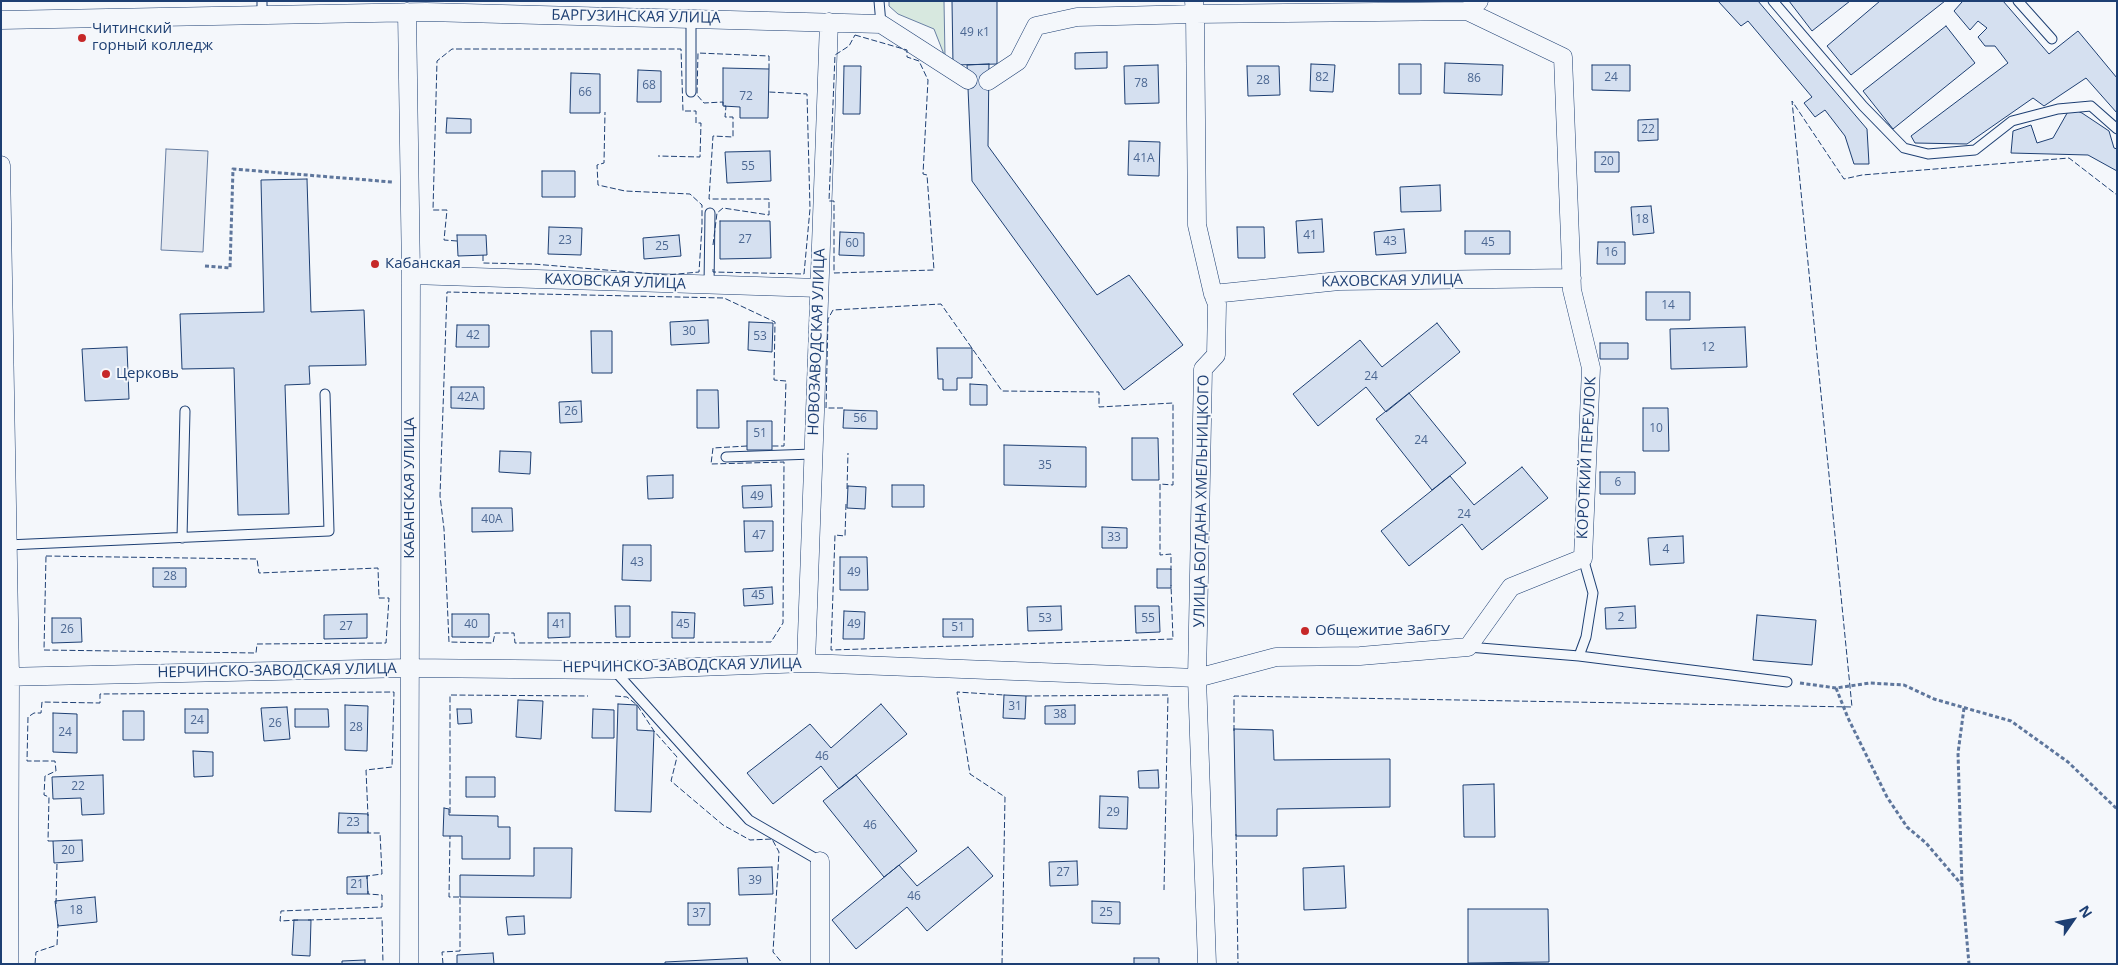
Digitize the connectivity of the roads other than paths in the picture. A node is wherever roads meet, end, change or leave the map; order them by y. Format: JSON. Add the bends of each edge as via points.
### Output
{"nodes":[{"id":1,"x":880,"y":1,"type":"edge"},
{"id":2,"x":1772,"y":1,"type":"edge"},
{"id":3,"x":2018,"y":1,"type":"edge"},
{"id":4,"x":1473,"y":6,"type":"edge"},
{"id":5,"x":371,"y":7,"type":"edge"},
{"id":6,"x":426,"y":7,"type":"edge"},
{"id":7,"x":1194,"y":8,"type":"edge"},
{"id":8,"x":262,"y":9,"type":"edge"},
{"id":9,"x":407,"y":12,"type":"junction"},
{"id":10,"x":690,"y":18,"type":"junction"},
{"id":11,"x":1,"y":20,"type":"edge"},
{"id":12,"x":828,"y":22,"type":"junction"},
{"id":13,"x":881,"y":24,"type":"junction"},
{"id":14,"x":2052,"y":39,"type":"dead end"},
{"id":15,"x":968,"y":80,"type":"dead end"},
{"id":16,"x":988,"y":81,"type":"dead end"},
{"id":17,"x":691,"y":92,"type":"dead end"},
{"id":18,"x":2117,"y":129,"type":"edge"},
{"id":19,"x":1,"y":165,"type":"edge"},
{"id":20,"x":710,"y":213,"type":"dead end"},
{"id":21,"x":411,"y":275,"type":"junction"},
{"id":22,"x":1572,"y":278,"type":"junction"},
{"id":23,"x":2,"y":280,"type":"edge"},
{"id":24,"x":709,"y":285,"type":"junction"},
{"id":25,"x":819,"y":288,"type":"junction"},
{"id":26,"x":1213,"y":294,"type":"junction"},
{"id":27,"x":325,"y":394,"type":"dead end"},
{"id":28,"x":185,"y":411,"type":"dead end"},
{"id":29,"x":813,"y":454,"type":"junction"},
{"id":30,"x":726,"y":457,"type":"dead end"},
{"id":31,"x":182,"y":538,"type":"junction"},
{"id":32,"x":7,"y":546,"type":"junction"},
{"id":33,"x":1583,"y":558,"type":"junction"},
{"id":34,"x":1468,"y":647,"type":"junction"},
{"id":35,"x":1579,"y":656,"type":"junction"},
{"id":36,"x":806,"y":663,"type":"junction"},
{"id":37,"x":410,"y":668,"type":"junction"},
{"id":38,"x":615,"y":670,"type":"junction"},
{"id":39,"x":6,"y":677,"type":"edge"},
{"id":40,"x":1197,"y":678,"type":"junction"},
{"id":41,"x":1787,"y":682,"type":"road end"},
{"id":42,"x":820,"y":861,"type":"joint"},
{"id":43,"x":9,"y":964,"type":"edge"},
{"id":44,"x":409,"y":964,"type":"edge"},
{"id":45,"x":820,"y":964,"type":"edge"},
{"id":46,"x":1208,"y":964,"type":"edge"}],
"edges":[{"from":1,"to":13,"type":"lane"},
{"from":2,"to":18,"type":"lane","via":[[1904,148],[1928,154],[1975,150],[2012,121],[2058,109],[2091,106]]},
{"from":3,"to":14,"type":"lane"},
{"from":4,"to":7,"type":"street"},
{"from":4,"to":22,"type":"street","name":"КОРОТКИЙ ПЕРЕУЛОК","via":[[1563,57]]},
{"from":5,"to":8,"type":"street","name":"БАРГУЗИНСКАЯ УЛИЦА"},
{"from":5,"to":9,"type":"street","name":"БАРГУЗИНСКАЯ УЛИЦА"},
{"from":6,"to":9,"type":"street","name":"БАРГУЗИНСКАЯ УЛИЦА"},
{"from":6,"to":10,"type":"street","name":"БАРГУЗИНСКАЯ УЛИЦА"},
{"from":7,"to":16,"type":"street","via":[[1077,18],[1036,26],[1018,61]]},
{"from":7,"to":26,"type":"street","name":"УЛИЦА БОГДАНА ХМЕЛЬНИЦКОГО","via":[[1197,225]]},
{"from":8,"to":11,"type":"street","name":"БАРГУЗИНСКАЯ УЛИЦА"},
{"from":9,"to":21,"type":"street","name":"КАБАНСКАЯ УЛИЦА"},
{"from":10,"to":12,"type":"street","name":"БАРГУЗИНСКАЯ УЛИЦА"},
{"from":10,"to":17,"type":"lane"},
{"from":12,"to":13,"type":"street","name":"БАРГУЗИНСКАЯ УЛИЦА"},
{"from":12,"to":25,"type":"street","name":"НОВОЗАВОДСКАЯ УЛИЦА"},
{"from":13,"to":15,"type":"street"},
{"from":19,"to":23,"type":"street"},
{"from":20,"to":24,"type":"lane"},
{"from":21,"to":24,"type":"street","name":"КАХОВСКАЯ УЛИЦА"},
{"from":21,"to":37,"type":"street","name":"КАБАНСКАЯ УЛИЦА"},
{"from":22,"to":26,"type":"street","name":"КАХОВСКАЯ УЛИЦА","via":[[1339,281]]},
{"from":22,"to":33,"type":"street","name":"КОРОТКИЙ ПЕРЕУЛОК","via":[[1591,368]]},
{"from":23,"to":32,"type":"street"},
{"from":24,"to":25,"type":"street","name":"КАХОВСКАЯ УЛИЦА"},
{"from":25,"to":29,"type":"street","name":"НОВОЗАВОДСКАЯ УЛИЦА"},
{"from":26,"to":40,"type":"street","name":"УЛИЦА БОГДАНА ХМЕЛЬНИЦКОГО","via":[[1217,304],[1216,354],[1203,369]]},
{"from":27,"to":31,"type":"lane","via":[[329,531]]},
{"from":28,"to":31,"type":"lane"},
{"from":29,"to":30,"type":"lane"},
{"from":29,"to":36,"type":"street","name":"НОВОЗАВОДСКАЯ УЛИЦА"},
{"from":31,"to":32,"type":"lane"},
{"from":32,"to":39,"type":"street"},
{"from":33,"to":34,"type":"street","name":"КОРОТКИЙ ПЕРЕУЛОК","via":[[1511,587]]},
{"from":33,"to":35,"type":"lane","via":[[1593,593],[1586,637]]},
{"from":34,"to":35,"type":"lane"},
{"from":34,"to":40,"type":"street","name":"НЕРЧИНСКО-ЗАВОДСКАЯ УЛИЦА","via":[[1360,656],[1276,657]]},
{"from":35,"to":41,"type":"lane"},
{"from":36,"to":38,"type":"street","name":"НЕРЧИНСКО-ЗАВОДСКАЯ УЛИЦА"},
{"from":36,"to":40,"type":"street","name":"НЕРЧИНСКО-ЗАВОДСКАЯ УЛИЦА"},
{"from":37,"to":38,"type":"street","name":"НЕРЧИНСКО-ЗАВОДСКАЯ УЛИЦА"},
{"from":37,"to":39,"type":"street","name":"НЕРЧИНСКО-ЗАВОДСКАЯ УЛИЦА"},
{"from":37,"to":44,"type":"street","name":"КАБАНСКАЯ УЛИЦА"},
{"from":38,"to":42,"type":"lane","via":[[749,820]]},
{"from":39,"to":43,"type":"street"},
{"from":40,"to":46,"type":"street","name":"УЛИЦА БОГДАНА ХМЕЛЬНИЦКОГО"},
{"from":42,"to":45,"type":"street"}]}
